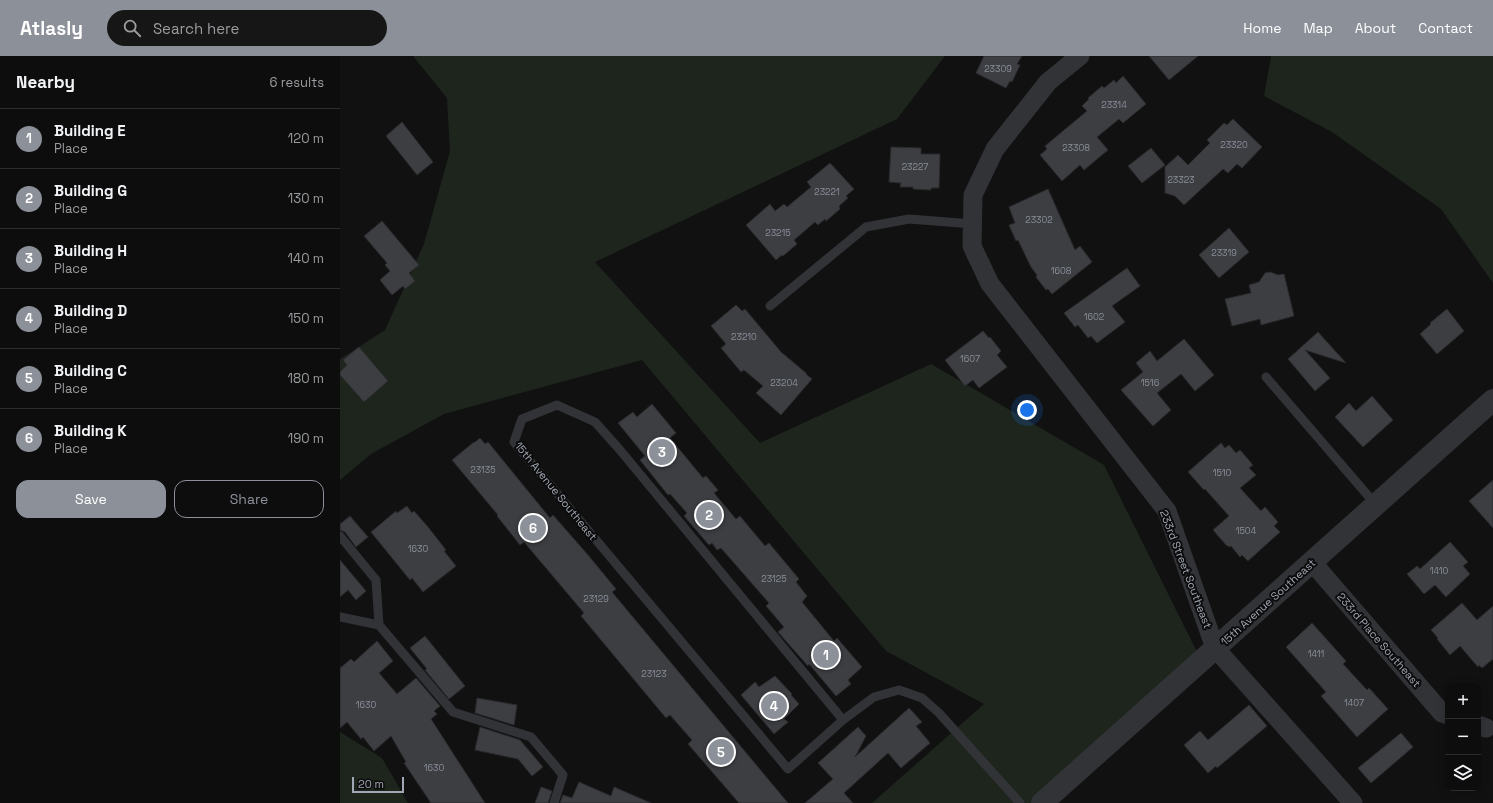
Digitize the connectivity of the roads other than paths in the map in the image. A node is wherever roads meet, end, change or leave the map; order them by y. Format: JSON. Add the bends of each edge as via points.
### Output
{"nodes":[{"id":1,"x":1080,"y":56,"type":"edge"},
{"id":2,"x":973,"y":224,"type":"junction"},
{"id":3,"x":770,"y":306,"type":"dead end"},
{"id":4,"x":1266,"y":377,"type":"dead end"},
{"id":5,"x":1493,"y":400,"type":"edge"},
{"id":6,"x":1376,"y":505,"type":"junction"},
{"id":7,"x":340,"y":536,"type":"edge"},
{"id":8,"x":1312,"y":562,"type":"junction"},
{"id":9,"x":340,"y":617,"type":"edge"},
{"id":10,"x":379,"y":624,"type":"junction"},
{"id":11,"x":1215,"y":648,"type":"junction"},
{"id":12,"x":1445,"y":714,"type":"edge"},
{"id":13,"x":843,"y":720,"type":"junction"},
{"id":14,"x":554,"y":803,"type":"edge"},
{"id":15,"x":1020,"y":803,"type":"edge"},
{"id":16,"x":1042,"y":803,"type":"edge"},
{"id":17,"x":1353,"y":803,"type":"edge"}],
"edges":[{"from":1,"to":2,"type":"street","name":"233rd Street Southeast","via":[[1048,82],[995,149],[973,195]]},
{"from":2,"to":3,"type":"lane","via":[[909,219],[866,227]]},
{"from":2,"to":11,"type":"street","name":"233rd Street Southeast","via":[[972,246],[990,284],[1167,511]]},
{"from":4,"to":6,"type":"lane"},
{"from":5,"to":6,"type":"street","name":"15th Avenue Southeast"},
{"from":6,"to":8,"type":"street","name":"15th Avenue Southeast"},
{"from":7,"to":10,"type":"lane","via":[[376,580]]},
{"from":8,"to":11,"type":"street","name":"15th Avenue Southeast"},
{"from":8,"to":12,"type":"street","name":"233rd Place Southeast"},
{"from":9,"to":10,"type":"lane"},
{"from":10,"to":14,"type":"lane","via":[[452,712],[531,737],[563,775]]},
{"from":11,"to":16,"type":"street","name":"15th Avenue Southeast"},
{"from":11,"to":17,"type":"street","name":"233rd Street Southeast"},
{"from":13,"to":13,"type":"lane","name":"15th Avenue Southeast","via":[[788,769],[514,442],[522,418],[558,405],[595,422]]},
{"from":13,"to":15,"type":"lane","name":"15th Avenue Southeast","via":[[874,697],[899,690],[922,698],[944,718]]}]}
